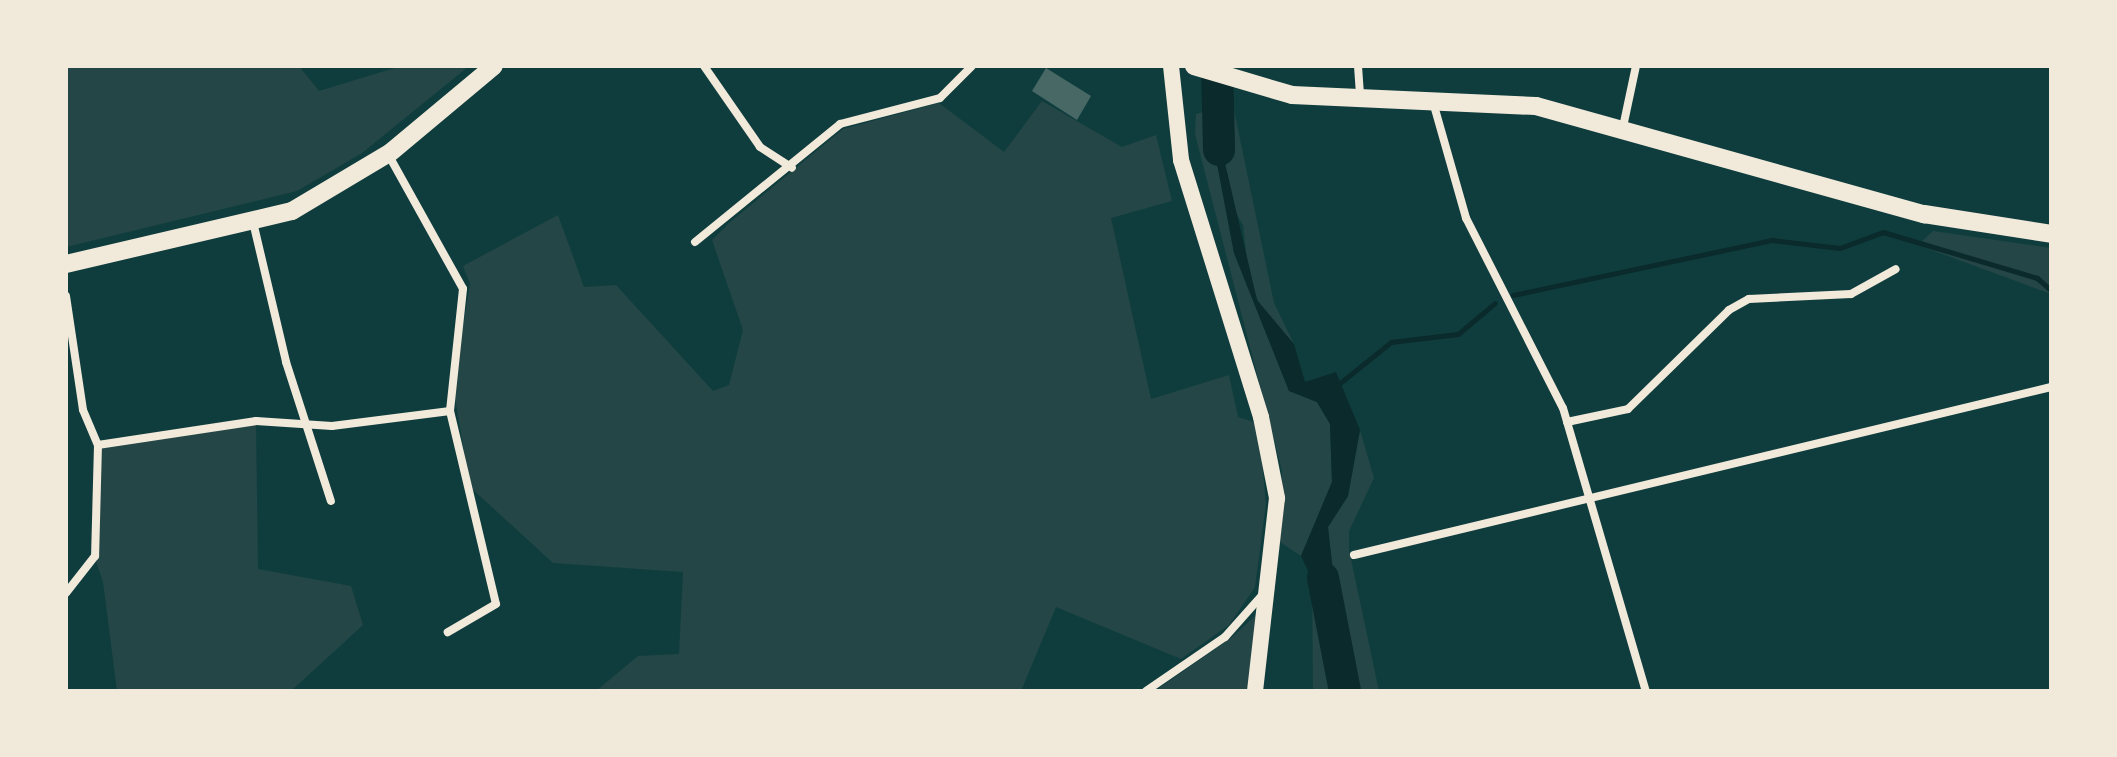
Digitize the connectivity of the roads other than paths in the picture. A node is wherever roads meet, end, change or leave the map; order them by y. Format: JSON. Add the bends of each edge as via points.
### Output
{"nodes":[{"id":1,"x":494,"y":66,"type":"edge"},
{"id":2,"x":704,"y":66,"type":"edge"},
{"id":3,"x":972,"y":66,"type":"edge"},
{"id":4,"x":1171,"y":66,"type":"edge"},
{"id":5,"x":1194,"y":66,"type":"edge"},
{"id":6,"x":1358,"y":66,"type":"edge"},
{"id":7,"x":1636,"y":66,"type":"edge"},
{"id":8,"x":1360,"y":94,"type":"junction"},
{"id":9,"x":1432,"y":98,"type":"junction"},
{"id":10,"x":1623,"y":127,"type":"junction"},
{"id":11,"x":388,"y":154,"type":"junction"},
{"id":12,"x":792,"y":168,"type":"junction"},
{"id":13,"x":253,"y":222,"type":"junction"},
{"id":14,"x":2051,"y":234,"type":"edge"},
{"id":15,"x":695,"y":242,"type":"dead end"},
{"id":16,"x":66,"y":264,"type":"edge"},
{"id":17,"x":1896,"y":269,"type":"dead end"},
{"id":18,"x":66,"y":296,"type":"edge"},
{"id":19,"x":2051,"y":387,"type":"edge"},
{"id":20,"x":450,"y":411,"type":"junction"},
{"id":21,"x":1567,"y":422,"type":"junction"},
{"id":22,"x":310,"y":425,"type":"junction"},
{"id":23,"x":98,"y":445,"type":"junction"},
{"id":24,"x":1588,"y":497,"type":"junction"},
{"id":25,"x":331,"y":501,"type":"dead end"},
{"id":26,"x":1354,"y":555,"type":"dead end"},
{"id":27,"x":1266,"y":590,"type":"junction"},
{"id":28,"x":66,"y":593,"type":"edge"},
{"id":29,"x":448,"y":632,"type":"dead end"},
{"id":30,"x":1146,"y":691,"type":"edge"},
{"id":31,"x":1255,"y":691,"type":"edge"},
{"id":32,"x":1646,"y":691,"type":"edge"}],
"edges":[{"from":1,"to":11,"type":"main road"},
{"from":2,"to":12,"type":"street","via":[[760,147]]},
{"from":3,"to":12,"type":"street","via":[[940,98],[840,124]]},
{"from":4,"to":27,"type":"main road","via":[[1181,160],[1261,417],[1277,498]]},
{"from":5,"to":8,"type":"main road","via":[[1292,95]]},
{"from":6,"to":8,"type":"street"},
{"from":7,"to":10,"type":"street"},
{"from":8,"to":9,"type":"main road"},
{"from":9,"to":10,"type":"main road","via":[[1536,106]]},
{"from":9,"to":21,"type":"street","via":[[1466,218]]},
{"from":10,"to":14,"type":"main road","via":[[1924,214]]},
{"from":11,"to":13,"type":"main road","via":[[292,211]]},
{"from":11,"to":20,"type":"street","via":[[463,289]]},
{"from":12,"to":15,"type":"street"},
{"from":13,"to":16,"type":"main road"},
{"from":13,"to":22,"type":"street","via":[[286,362]]},
{"from":17,"to":21,"type":"street","via":[[1851,294],[1749,299],[1729,310],[1628,409]]},
{"from":18,"to":23,"type":"street","via":[[83,410]]},
{"from":19,"to":24,"type":"street"},
{"from":20,"to":22,"type":"street"},
{"from":20,"to":29,"type":"street","via":[[496,604]]},
{"from":21,"to":24,"type":"street"},
{"from":22,"to":23,"type":"street","via":[[256,421]]},
{"from":22,"to":25,"type":"street"},
{"from":23,"to":28,"type":"street","via":[[95,556]]},
{"from":24,"to":26,"type":"street"},
{"from":24,"to":32,"type":"street"},
{"from":27,"to":30,"type":"street","via":[[1225,637]]},
{"from":27,"to":31,"type":"main road"}]}
